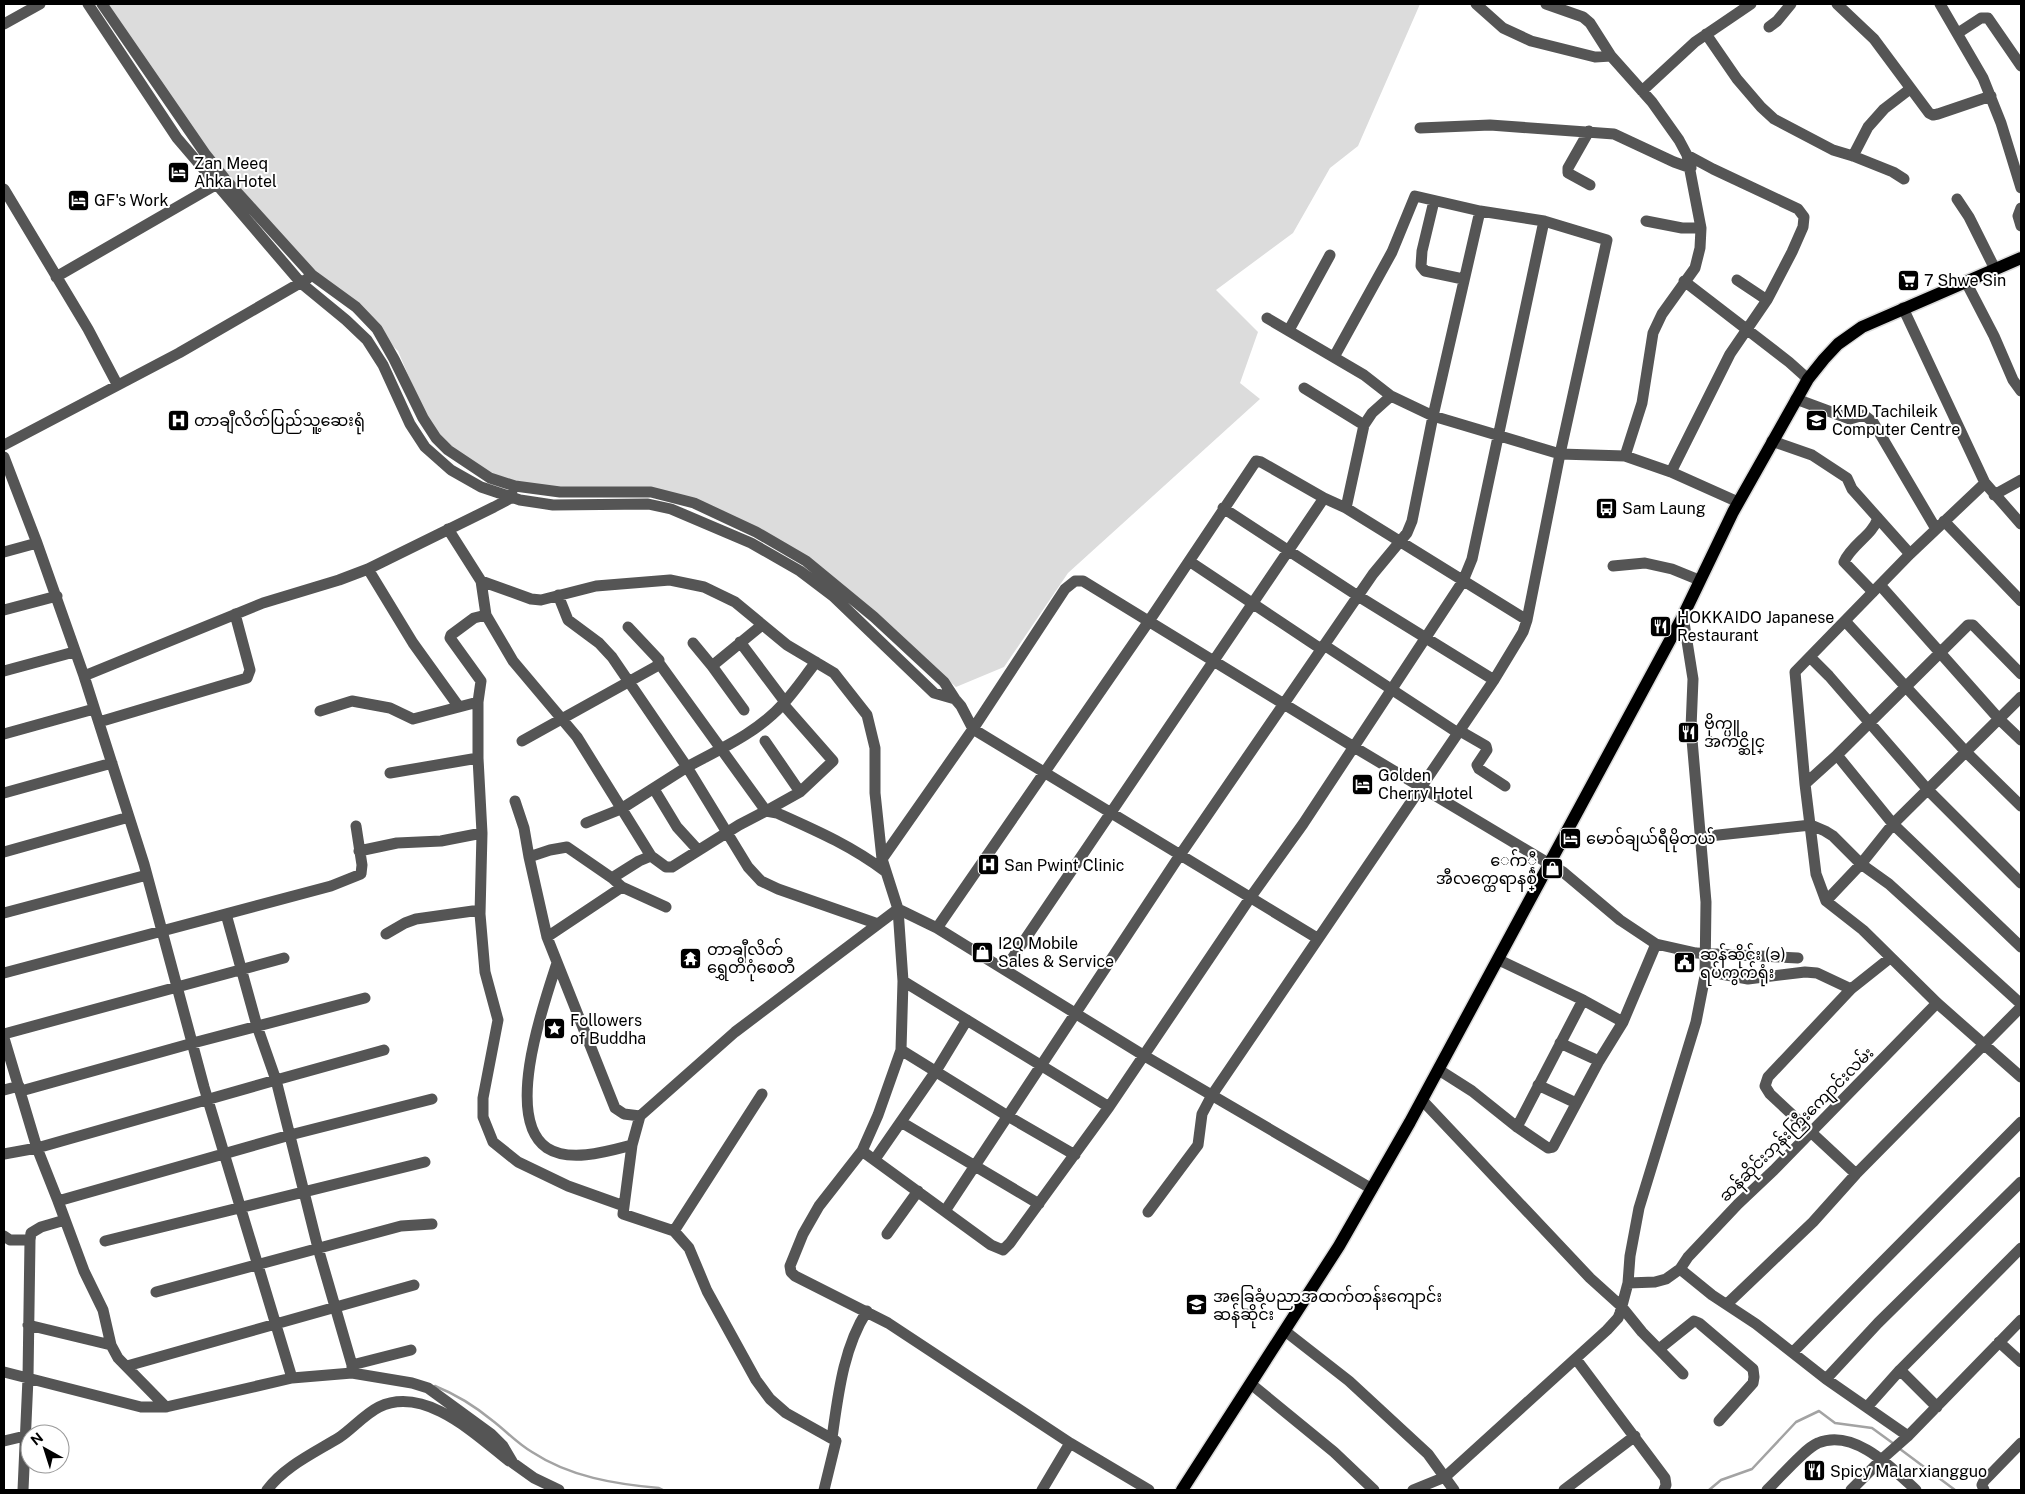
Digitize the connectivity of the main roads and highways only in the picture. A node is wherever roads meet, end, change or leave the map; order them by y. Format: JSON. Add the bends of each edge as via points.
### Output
{"nodes":[{"id":1,"x":2021,"y":258,"type":"edge"},
{"id":2,"x":1182,"y":1490,"type":"edge"}],
"edges":[{"from":1,"to":2,"type":"main road","via":[[1862,327],[1838,344],[1808,379],[1738,502],[1683,616],[1372,1189],[1339,1246]]}]}
